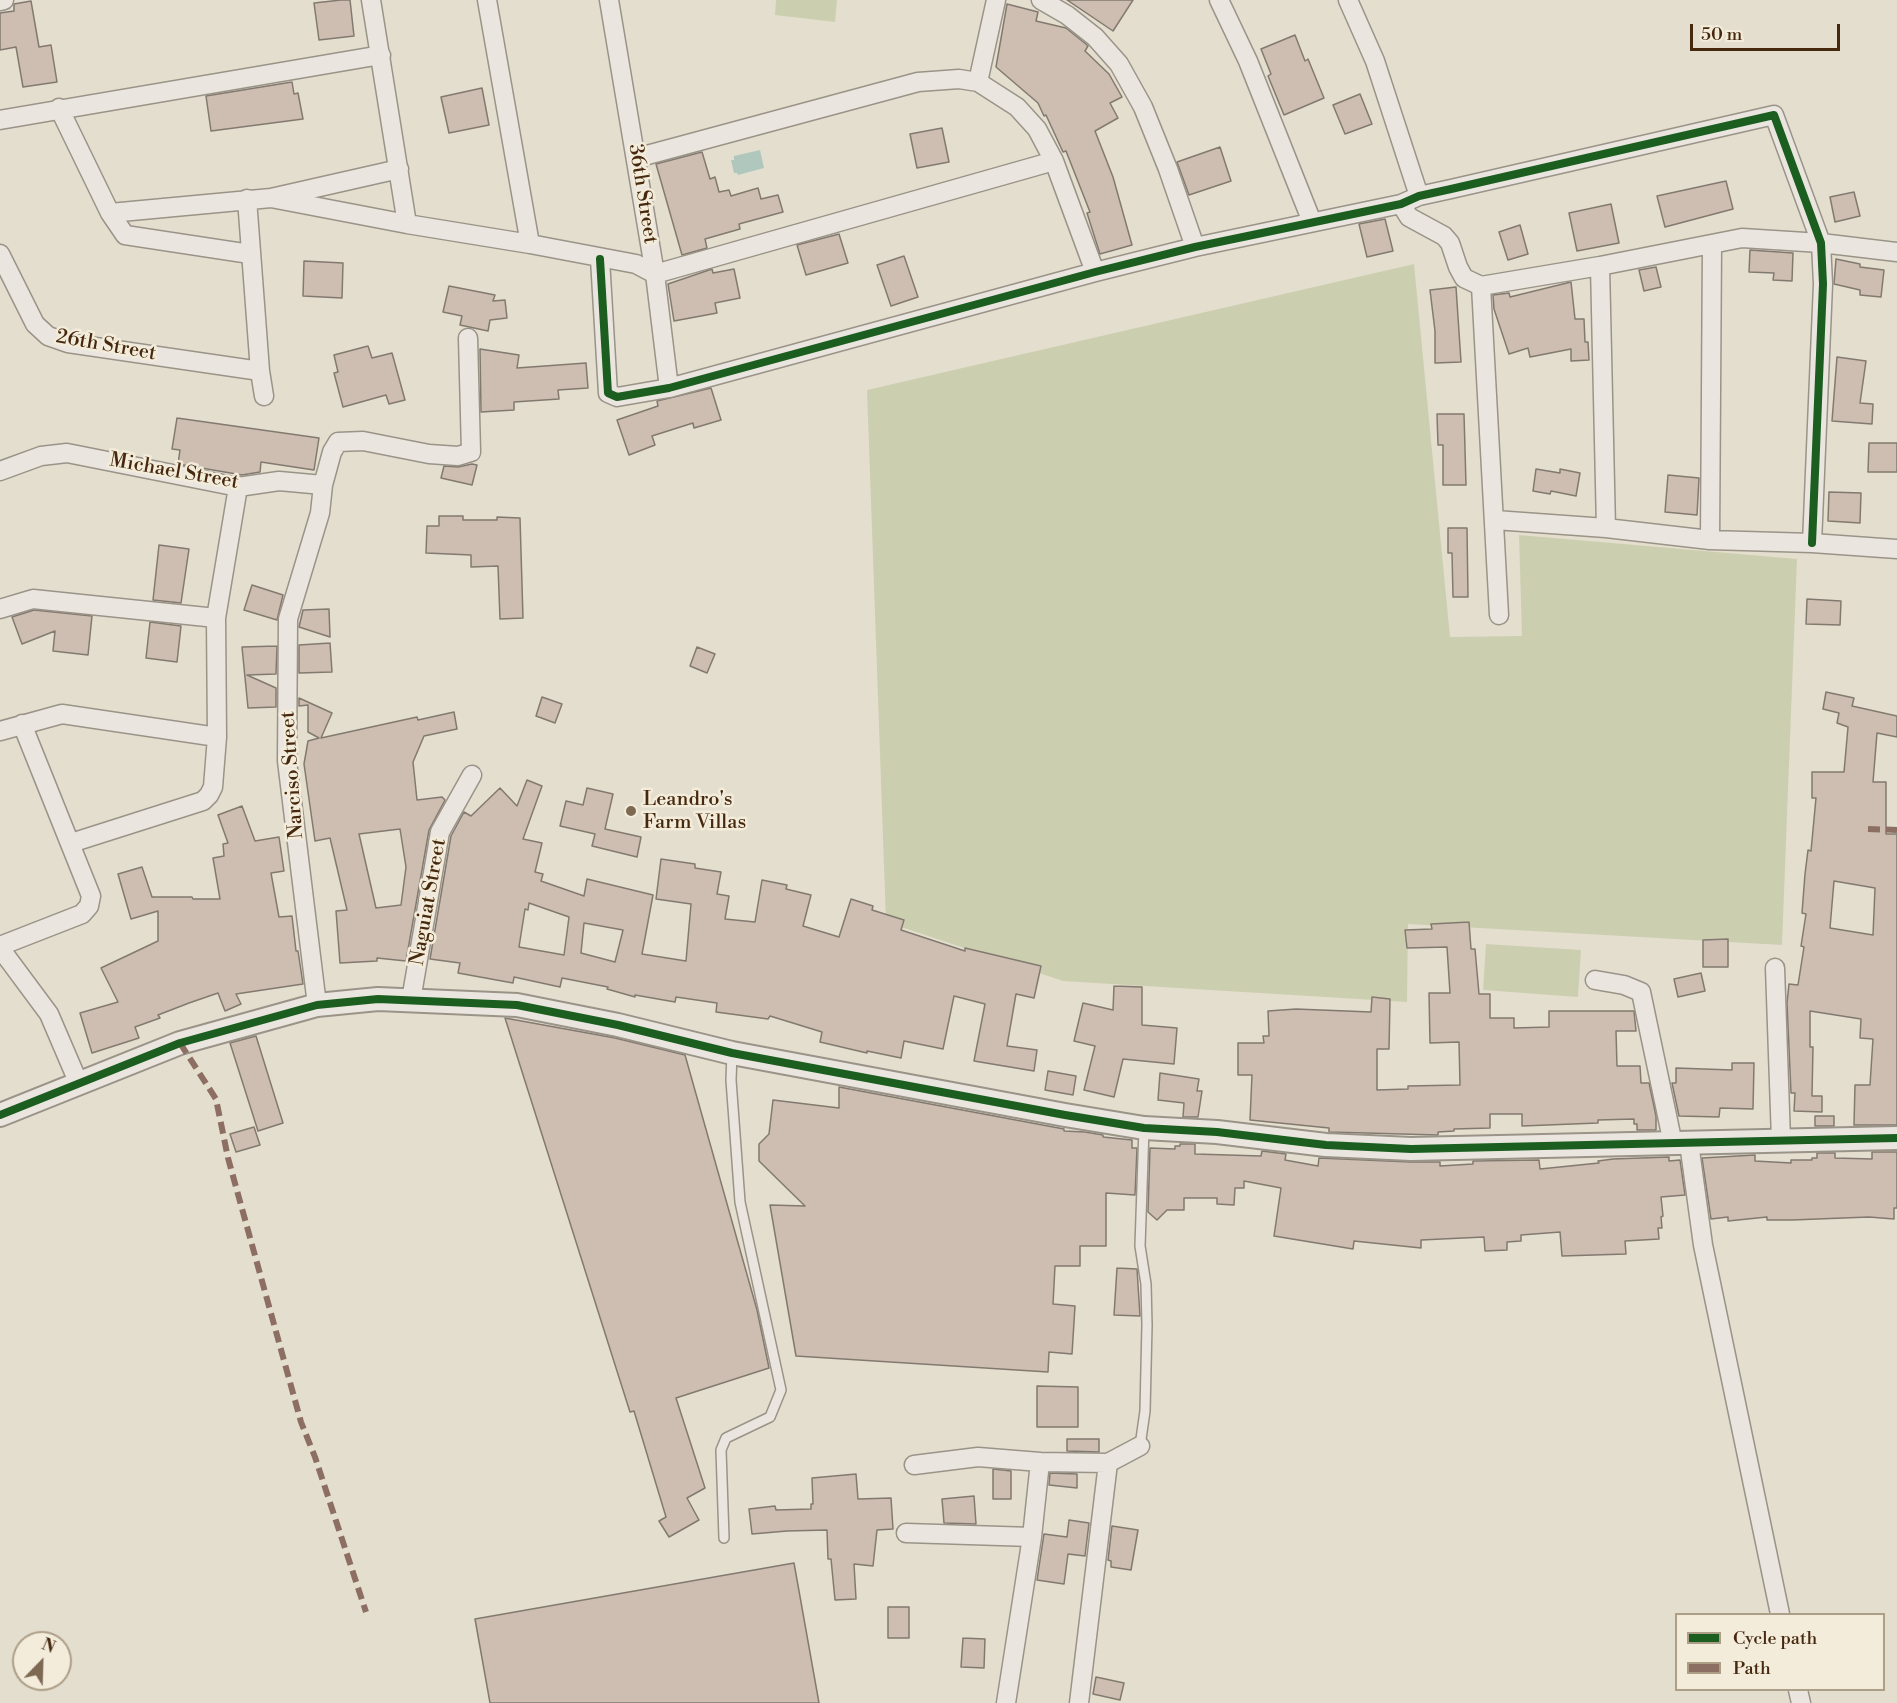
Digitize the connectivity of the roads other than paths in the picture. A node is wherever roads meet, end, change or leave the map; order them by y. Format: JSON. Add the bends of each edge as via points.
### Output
{"nodes":[{"id":1,"x":371,"y":0,"type":"edge"},
{"id":2,"x":487,"y":0,"type":"edge"},
{"id":3,"x":609,"y":0,"type":"edge"},
{"id":4,"x":996,"y":0,"type":"edge"},
{"id":5,"x":1041,"y":0,"type":"edge"},
{"id":6,"x":1219,"y":0,"type":"edge"},
{"id":7,"x":1348,"y":0,"type":"edge"},
{"id":8,"x":381,"y":55,"type":"junction"},
{"id":9,"x":978,"y":82,"type":"junction"},
{"id":10,"x":59,"y":108,"type":"junction"},
{"id":11,"x":0,"y":120,"type":"edge"},
{"id":12,"x":636,"y":158,"type":"junction"},
{"id":13,"x":1054,"y":161,"type":"junction"},
{"id":14,"x":399,"y":169,"type":"junction"},
{"id":15,"x":1419,"y":196,"type":"junction"},
{"id":16,"x":271,"y":198,"type":"junction"},
{"id":17,"x":247,"y":199,"type":"junction"},
{"id":18,"x":1401,"y":204,"type":"junction"},
{"id":19,"x":110,"y":213,"type":"junction"},
{"id":20,"x":1312,"y":222,"type":"junction"},
{"id":21,"x":407,"y":224,"type":"junction"},
{"id":22,"x":530,"y":243,"type":"junction"},
{"id":23,"x":1821,"y":243,"type":"junction"},
{"id":24,"x":1713,"y":244,"type":"junction"},
{"id":25,"x":1196,"y":247,"type":"junction"},
{"id":26,"x":1897,"y":252,"type":"edge"},
{"id":27,"x":0,"y":254,"type":"edge"},
{"id":28,"x":250,"y":254,"type":"junction"},
{"id":29,"x":600,"y":259,"type":"junction"},
{"id":30,"x":1600,"y":266,"type":"junction"},
{"id":31,"x":1095,"y":272,"type":"junction"},
{"id":32,"x":655,"y":274,"type":"junction"},
{"id":33,"x":1481,"y":286,"type":"junction"},
{"id":34,"x":468,"y":338,"type":"dead end"},
{"id":35,"x":260,"y":371,"type":"junction"},
{"id":36,"x":669,"y":388,"type":"junction"},
{"id":37,"x":264,"y":396,"type":"dead end"},
{"id":38,"x":0,"y":471,"type":"edge"},
{"id":39,"x":323,"y":485,"type":"junction"},
{"id":40,"x":238,"y":487,"type":"junction"},
{"id":41,"x":1495,"y":520,"type":"junction"},
{"id":42,"x":1606,"y":528,"type":"junction"},
{"id":43,"x":1710,"y":540,"type":"junction"},
{"id":44,"x":1812,"y":543,"type":"junction"},
{"id":45,"x":1897,"y":549,"type":"edge"},
{"id":46,"x":0,"y":609,"type":"edge"},
{"id":47,"x":1499,"y":615,"type":"dead end"},
{"id":48,"x":216,"y":618,"type":"junction"},
{"id":49,"x":22,"y":724,"type":"junction"},
{"id":50,"x":0,"y":731,"type":"edge"},
{"id":51,"x":217,"y":737,"type":"junction"},
{"id":52,"x":472,"y":775,"type":"dead end"},
{"id":53,"x":71,"y":843,"type":"junction"},
{"id":54,"x":0,"y":947,"type":"edge"},
{"id":55,"x":1775,"y":968,"type":"dead end"},
{"id":56,"x":1595,"y":980,"type":"dead end"},
{"id":57,"x":411,"y":1000,"type":"junction"},
{"id":58,"x":317,"y":1005,"type":"junction"},
{"id":59,"x":732,"y":1053,"type":"junction"},
{"id":60,"x":79,"y":1084,"type":"junction"},
{"id":61,"x":0,"y":1115,"type":"edge"},
{"id":62,"x":1144,"y":1128,"type":"junction"},
{"id":63,"x":1897,"y":1138,"type":"edge"},
{"id":64,"x":1781,"y":1140,"type":"junction"},
{"id":65,"x":1681,"y":1143,"type":"junction"},
{"id":66,"x":1140,"y":1446,"type":"joint"},
{"id":67,"x":1040,"y":1462,"type":"junction"},
{"id":68,"x":1108,"y":1463,"type":"junction"},
{"id":69,"x":914,"y":1465,"type":"dead end"},
{"id":70,"x":906,"y":1533,"type":"dead end"},
{"id":71,"x":1032,"y":1537,"type":"junction"},
{"id":72,"x":724,"y":1538,"type":"dead end"},
{"id":73,"x":1780,"y":1613,"type":"edge"},
{"id":74,"x":1006,"y":1703,"type":"edge"},
{"id":75,"x":1079,"y":1703,"type":"edge"}],
"edges":[{"from":1,"to":8,"type":"street"},
{"from":2,"to":22,"type":"street"},
{"from":3,"to":12,"type":"street","name":"36th Street"},
{"from":4,"to":9,"type":"street"},
{"from":5,"to":25,"type":"street","via":[[1095,37],[1119,64],[1143,107]]},
{"from":6,"to":20,"type":"street"},
{"from":7,"to":15,"type":"street","via":[[1375,61]]},
{"from":8,"to":10,"type":"street"},
{"from":8,"to":14,"type":"street"},
{"from":9,"to":12,"type":"street","via":[[918,82]]},
{"from":9,"to":13,"type":"street","via":[[1017,107],[1037,129]]},
{"from":10,"to":11,"type":"street"},
{"from":10,"to":19,"type":"street"},
{"from":12,"to":32,"type":"street","name":"36th Street"},
{"from":13,"to":31,"type":"street"},
{"from":13,"to":32,"type":"street"},
{"from":14,"to":16,"type":"street"},
{"from":14,"to":21,"type":"street"},
{"from":15,"to":18,"type":"street"},
{"from":15,"to":23,"type":"street","via":[[1774,115]]},
{"from":16,"to":17,"type":"street"},
{"from":16,"to":21,"type":"street"},
{"from":17,"to":19,"type":"street"},
{"from":17,"to":28,"type":"street"},
{"from":18,"to":20,"type":"street"},
{"from":18,"to":33,"type":"street","via":[[1409,217],[1444,236],[1464,278]]},
{"from":19,"to":28,"type":"street","via":[[125,235]]},
{"from":20,"to":25,"type":"street"},
{"from":21,"to":22,"type":"street"},
{"from":22,"to":29,"type":"street"},
{"from":23,"to":24,"type":"street","via":[[1742,238]]},
{"from":23,"to":26,"type":"street"},
{"from":23,"to":44,"type":"street","via":[[1823,284]]},
{"from":24,"to":30,"type":"street"},
{"from":24,"to":43,"type":"street"},
{"from":25,"to":31,"type":"street"},
{"from":27,"to":35,"type":"street","name":"26th Street","via":[[35,324],[48,336],[68,343]]},
{"from":28,"to":35,"type":"street"},
{"from":29,"to":32,"type":"street","via":[[636,264]]},
{"from":29,"to":36,"type":"street","via":[[608,393],[617,397]]},
{"from":30,"to":33,"type":"street"},
{"from":30,"to":42,"type":"street"},
{"from":31,"to":36,"type":"street"},
{"from":32,"to":36,"type":"street","name":"36th Street"},
{"from":33,"to":41,"type":"street"},
{"from":34,"to":39,"type":"street","via":[[471,453],[429,454],[363,441],[338,442]]},
{"from":35,"to":37,"type":"street"},
{"from":38,"to":40,"type":"street","name":"Michael Street","via":[[41,456],[68,453]]},
{"from":39,"to":40,"type":"street","name":"Michael Street","via":[[279,481]]},
{"from":39,"to":58,"type":"street","name":"Narciso Street","via":[[320,513],[288,619],[287,761]]},
{"from":40,"to":48,"type":"street"},
{"from":41,"to":42,"type":"street"},
{"from":41,"to":47,"type":"street"},
{"from":42,"to":43,"type":"street"},
{"from":43,"to":44,"type":"street"},
{"from":44,"to":45,"type":"street"},
{"from":46,"to":48,"type":"street","via":[[33,599]]},
{"from":48,"to":51,"type":"street"},
{"from":49,"to":50,"type":"street"},
{"from":49,"to":51,"type":"street","via":[[62,714]]},
{"from":49,"to":53,"type":"street"},
{"from":51,"to":53,"type":"street","via":[[213,787],[203,801]]},
{"from":52,"to":57,"type":"street","name":"Naguiat Street","via":[[440,832]]},
{"from":53,"to":54,"type":"street","via":[[91,896],[89,906],[82,914]]},
{"from":54,"to":60,"type":"street","via":[[49,1014]]},
{"from":55,"to":64,"type":"street"},
{"from":56,"to":65,"type":"street","via":[[1641,992]]},
{"from":57,"to":58,"type":"street"},
{"from":57,"to":59,"type":"street","via":[[517,1005]]},
{"from":58,"to":60,"type":"street","via":[[180,1043]]},
{"from":59,"to":62,"type":"street"},
{"from":59,"to":72,"type":"lane","via":[[730,1080],[740,1202],[781,1389],[770,1417],[726,1438],[721,1450]]},
{"from":60,"to":61,"type":"street"},
{"from":62,"to":65,"type":"street","via":[[1410,1149]]},
{"from":62,"to":66,"type":"lane","via":[[1140,1246],[1147,1325]]},
{"from":63,"to":64,"type":"street"},
{"from":64,"to":65,"type":"street"},
{"from":65,"to":73,"type":"street"},
{"from":66,"to":68,"type":"street"},
{"from":67,"to":68,"type":"street"},
{"from":67,"to":69,"type":"street","via":[[978,1457]]},
{"from":67,"to":71,"type":"street"},
{"from":68,"to":75,"type":"street"},
{"from":70,"to":71,"type":"street"},
{"from":71,"to":74,"type":"street"}]}
